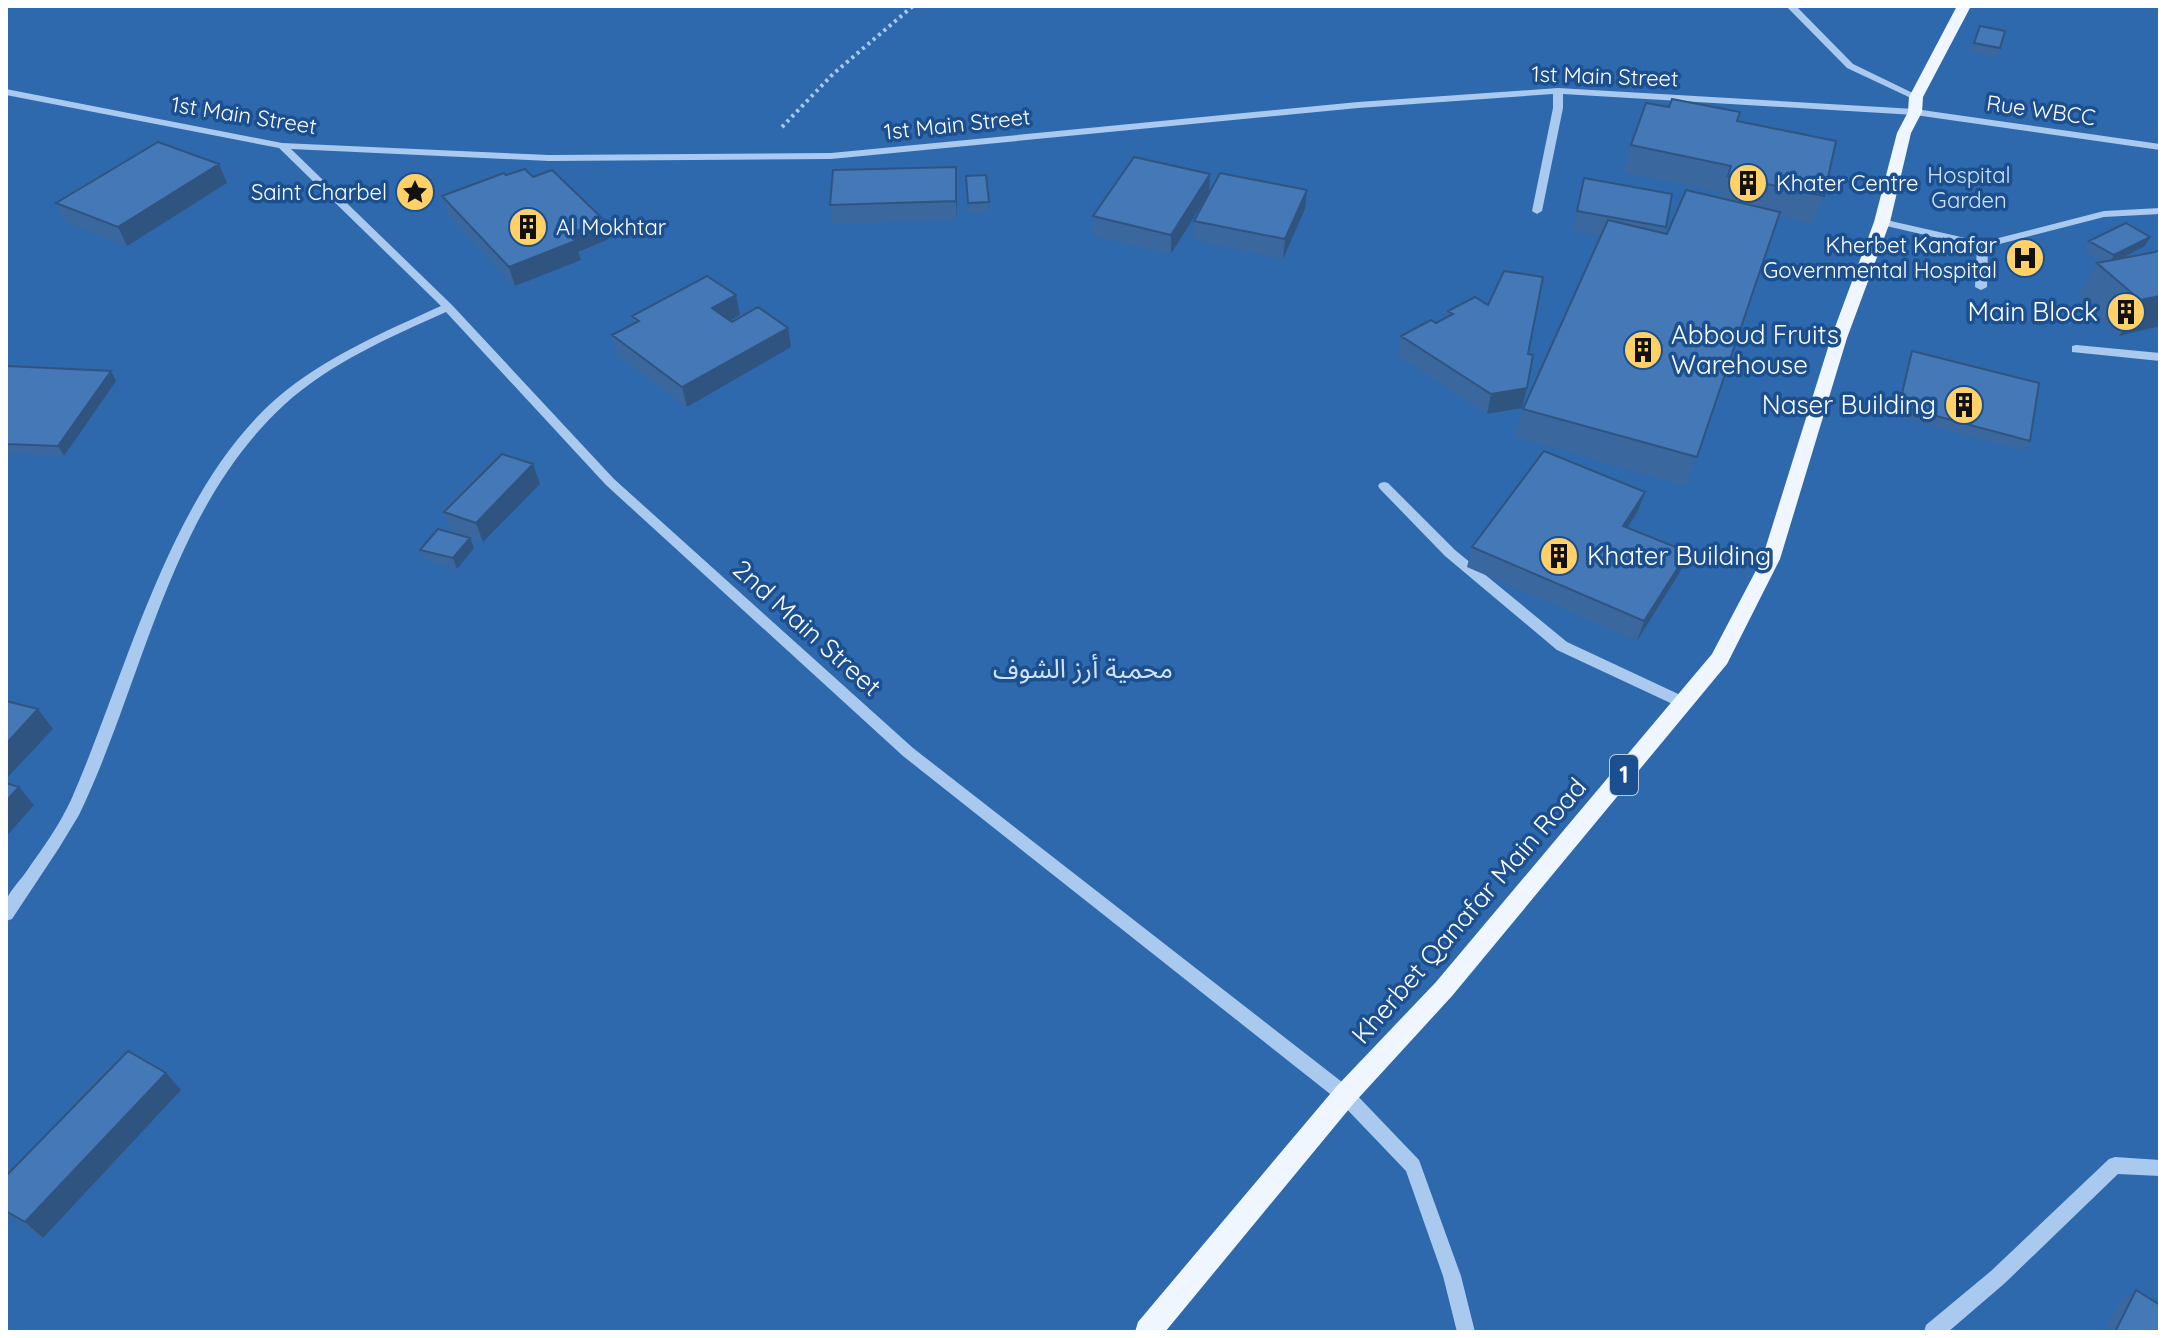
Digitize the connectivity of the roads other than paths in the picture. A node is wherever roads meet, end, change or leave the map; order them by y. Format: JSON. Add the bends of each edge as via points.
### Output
{"nodes":[{"id":1,"x":1791,"y":6,"type":"edge"},
{"id":2,"x":1964,"y":6,"type":"edge"},
{"id":3,"x":1558,"y":91,"type":"junction"},
{"id":4,"x":6,"y":92,"type":"edge"},
{"id":5,"x":1916,"y":105,"type":"junction"},
{"id":6,"x":282,"y":146,"type":"junction"},
{"id":7,"x":2160,"y":147,"type":"edge"},
{"id":8,"x":1537,"y":211,"type":"dead end"},
{"id":9,"x":2160,"y":211,"type":"edge"},
{"id":10,"x":1882,"y":222,"type":"junction"},
{"id":11,"x":1983,"y":245,"type":"junction"},
{"id":12,"x":1981,"y":287,"type":"dead end"},
{"id":13,"x":448,"y":307,"type":"junction"},
{"id":14,"x":2076,"y":349,"type":"dead end"},
{"id":15,"x":2160,"y":357,"type":"edge"},
{"id":16,"x":1384,"y":486,"type":"dead end"},
{"id":17,"x":1684,"y":703,"type":"junction"},
{"id":18,"x":6,"y":914,"type":"edge"},
{"id":19,"x":1345,"y":1095,"type":"junction"},
{"id":20,"x":2160,"y":1168,"type":"edge"},
{"id":21,"x":1148,"y":1332,"type":"edge"},
{"id":22,"x":1466,"y":1332,"type":"edge"},
{"id":23,"x":1933,"y":1332,"type":"edge"}],
"edges":[{"from":1,"to":5,"type":"street","via":[[1850,66]]},
{"from":2,"to":5,"type":"main road","name":"Kherbet Qanafar Main Road","number":"1"},
{"from":3,"to":5,"type":"street","name":"1st Main Street"},
{"from":3,"to":6,"type":"street","name":"1st Main Street","via":[[831,156],[549,158]]},
{"from":3,"to":8,"type":"street"},
{"from":4,"to":6,"type":"street","name":"1st Main Street"},
{"from":5,"to":7,"type":"street","name":"Rue WBCC"},
{"from":5,"to":10,"type":"main road","name":"Kherbet Qanafar Main Road","number":"1"},
{"from":6,"to":13,"type":"street","name":"2nd Main Street"},
{"from":9,"to":11,"type":"street","via":[[2104,214]]},
{"from":10,"to":11,"type":"street"},
{"from":10,"to":17,"type":"main road","name":"Kherbet Qanafar Main Road","number":"1","via":[[1839,338],[1771,559],[1720,659]]},
{"from":11,"to":12,"type":"street"},
{"from":13,"to":18,"type":"street","via":[[317,373],[277,404],[227,460],[180,550],[76,805]]},
{"from":13,"to":19,"type":"street","name":"2nd Main Street","via":[[610,482],[908,752]]},
{"from":14,"to":15,"type":"street"},
{"from":16,"to":17,"type":"street","via":[[1450,553],[1562,646]]},
{"from":17,"to":19,"type":"main road","name":"Kherbet Qanafar Main Road","number":"1","via":[[1444,989]]},
{"from":19,"to":21,"type":"main road","name":"Kherbet Qanafar Main Road","number":"1"},
{"from":19,"to":22,"type":"street","name":"2nd Main Street","via":[[1413,1166]]},
{"from":20,"to":23,"type":"street","via":[[2115,1165]]}]}
